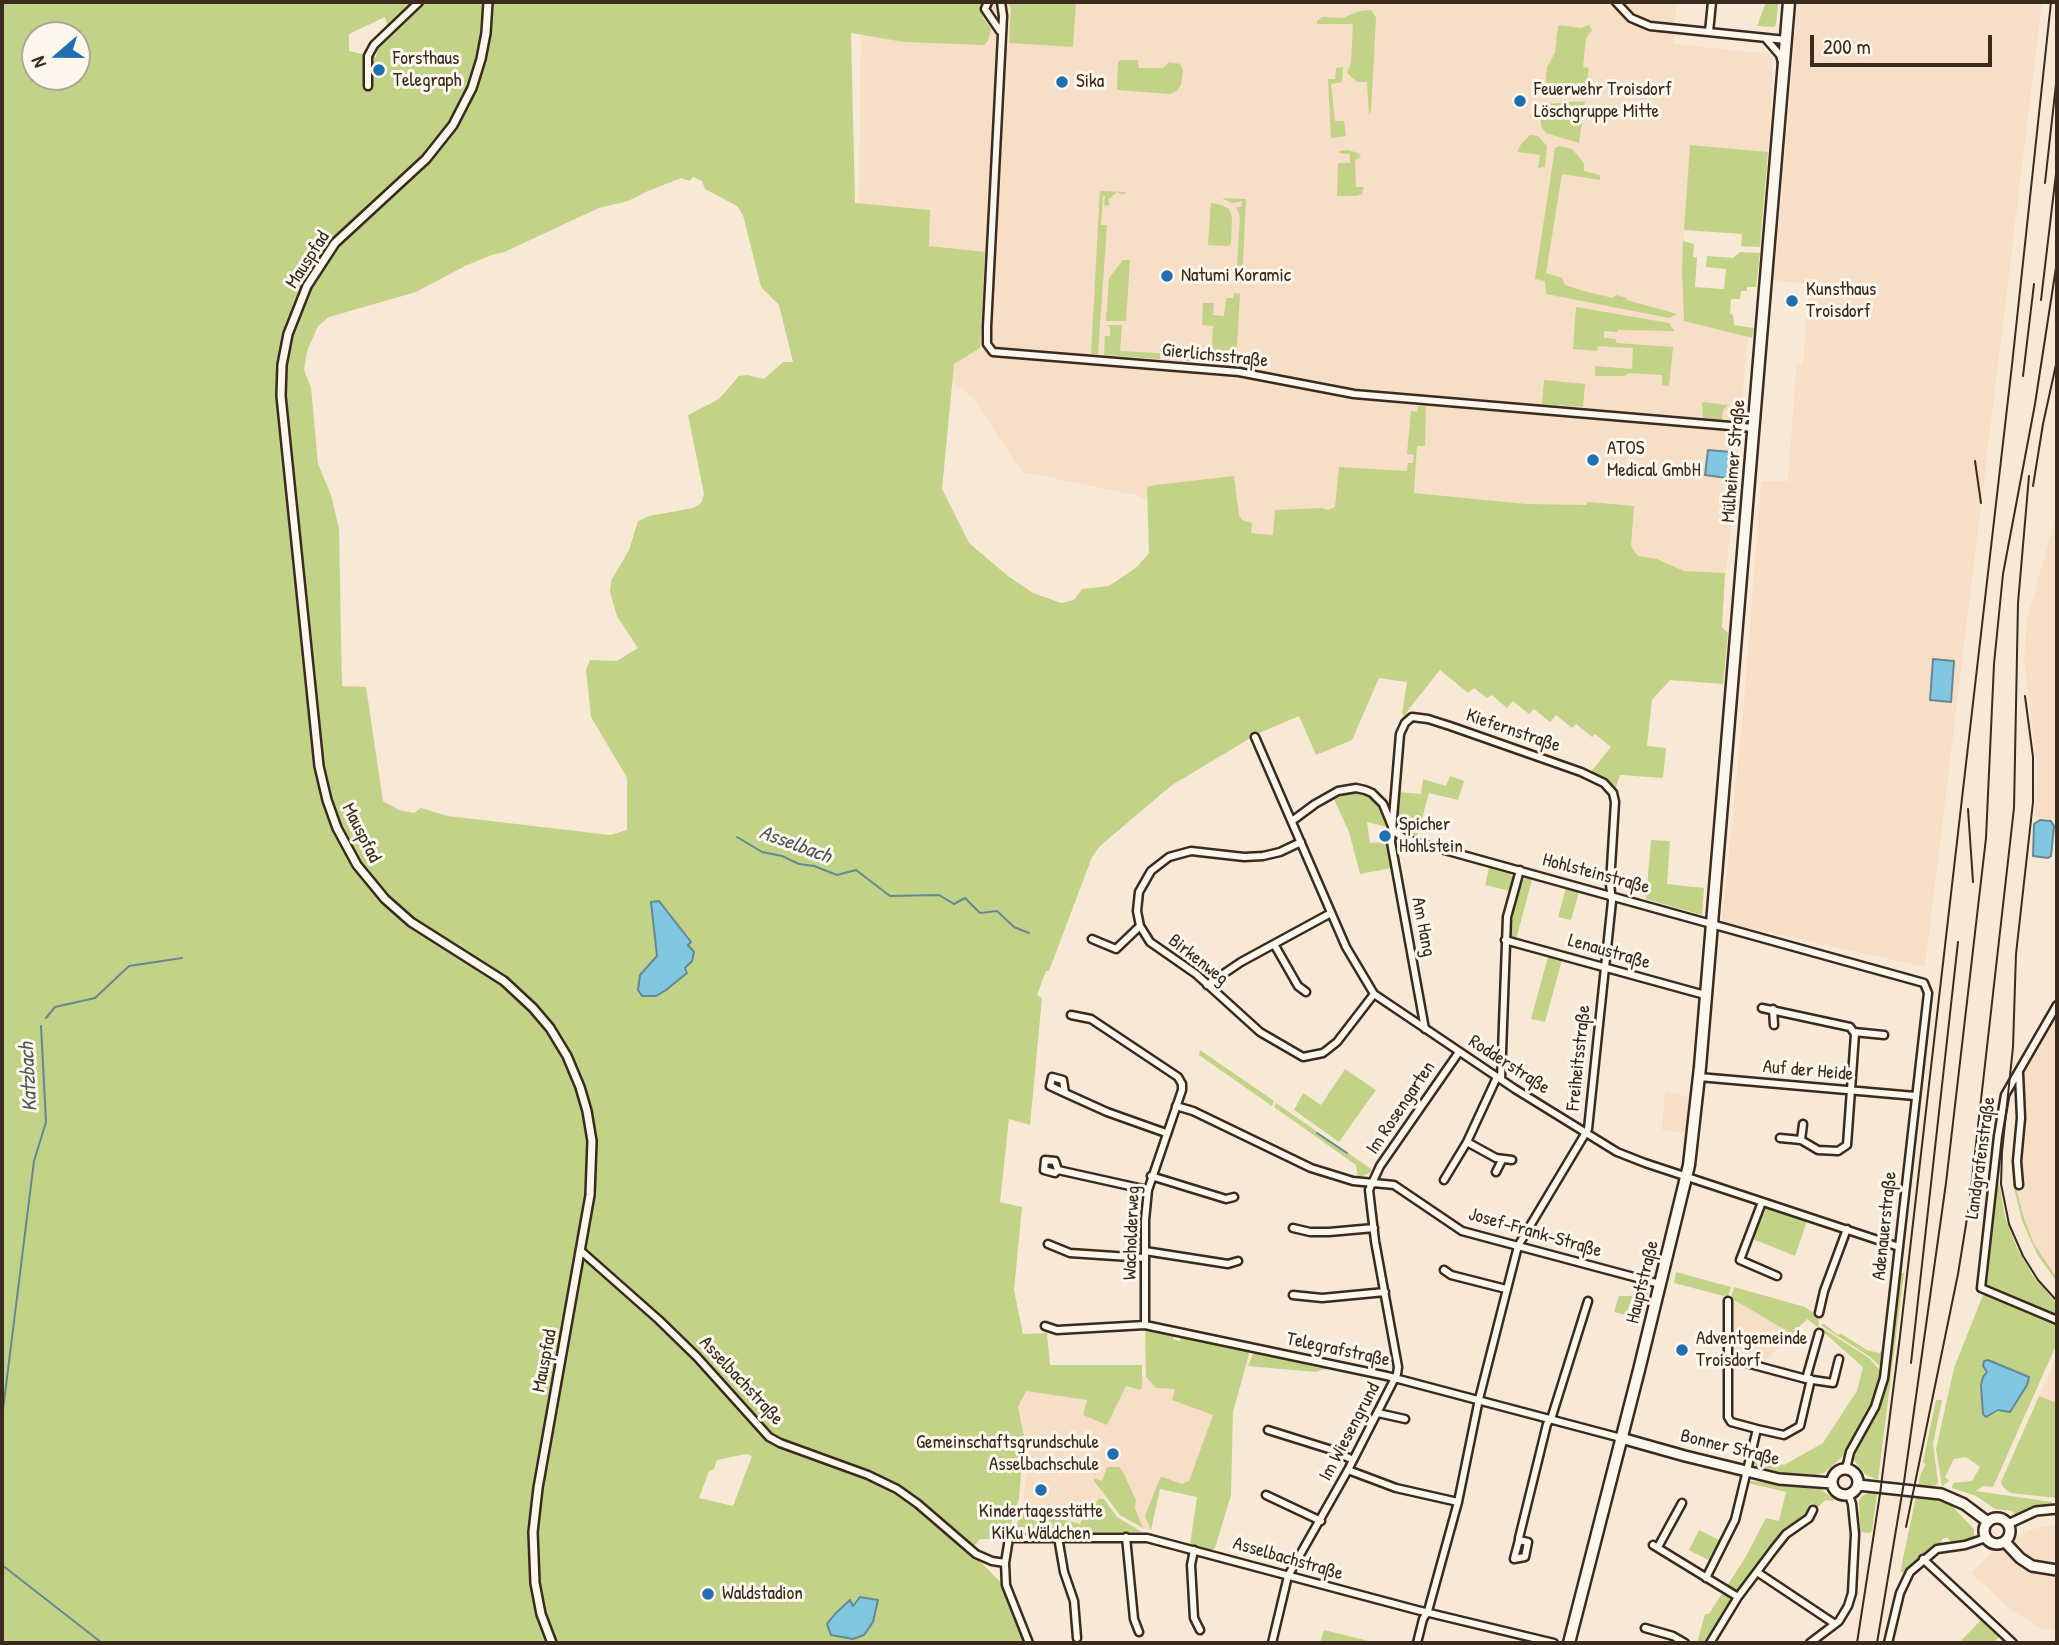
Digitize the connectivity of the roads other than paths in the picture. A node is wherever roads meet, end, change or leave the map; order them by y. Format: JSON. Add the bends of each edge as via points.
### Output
{"nodes":[{"id":1,"x":419,"y":2,"type":"edge"},
{"id":2,"x":488,"y":2,"type":"edge"},
{"id":3,"x":988,"y":2,"type":"edge"},
{"id":4,"x":1000,"y":2,"type":"edge"},
{"id":5,"x":1616,"y":2,"type":"edge"},
{"id":6,"x":1712,"y":2,"type":"edge"},
{"id":7,"x":1789,"y":2,"type":"edge"},
{"id":8,"x":1001,"y":32,"type":"junction"},
{"id":9,"x":1709,"y":33,"type":"junction"},
{"id":10,"x":1766,"y":38,"type":"junction"},
{"id":11,"x":1786,"y":40,"type":"junction"},
{"id":12,"x":1783,"y":66,"type":"junction"},
{"id":13,"x":368,"y":86,"type":"dead end"},
{"id":14,"x":1754,"y":428,"type":"junction"},
{"id":15,"x":1255,"y":737,"type":"dead end"},
{"id":16,"x":1292,"y":821,"type":"junction"},
{"id":17,"x":1394,"y":831,"type":"junction"},
{"id":18,"x":1301,"y":842,"type":"junction"},
{"id":19,"x":1520,"y":870,"type":"junction"},
{"id":20,"x":1611,"y":894,"type":"junction"},
{"id":21,"x":1331,"y":914,"type":"junction"},
{"id":22,"x":1712,"y":923,"type":"junction"},
{"id":23,"x":1140,"y":926,"type":"junction"},
{"id":24,"x":1092,"y":939,"type":"dead end"},
{"id":25,"x":1505,"y":940,"type":"junction"},
{"id":26,"x":1274,"y":944,"type":"junction"},
{"id":27,"x":1604,"y":968,"type":"junction"},
{"id":28,"x":1922,"y":981,"type":"joint"},
{"id":29,"x":1208,"y":985,"type":"junction"},
{"id":30,"x":1306,"y":992,"type":"dead end"},
{"id":31,"x":1374,"y":994,"type":"junction"},
{"id":32,"x":1704,"y":995,"type":"junction"},
{"id":33,"x":2057,"y":1006,"type":"edge"},
{"id":34,"x":1762,"y":1008,"type":"dead end"},
{"id":35,"x":1773,"y":1009,"type":"junction"},
{"id":36,"x":1071,"y":1015,"type":"dead end"},
{"id":37,"x":1774,"y":1026,"type":"dead end"},
{"id":38,"x":1424,"y":1029,"type":"junction"},
{"id":39,"x":1854,"y":1032,"type":"junction"},
{"id":40,"x":1884,"y":1035,"type":"dead end"},
{"id":41,"x":1459,"y":1052,"type":"junction"},
{"id":42,"x":2019,"y":1071,"type":"junction"},
{"id":43,"x":1699,"y":1077,"type":"junction"},
{"id":44,"x":1499,"y":1078,"type":"junction"},
{"id":45,"x":1850,"y":1090,"type":"junction"},
{"id":46,"x":1065,"y":1093,"type":"dead end"},
{"id":47,"x":1915,"y":1096,"type":"junction"},
{"id":48,"x":1177,"y":1106,"type":"junction"},
{"id":49,"x":1802,"y":1124,"type":"dead end"},
{"id":50,"x":1166,"y":1133,"type":"junction"},
{"id":51,"x":1585,"y":1134,"type":"junction"},
{"id":52,"x":1780,"y":1138,"type":"dead end"},
{"id":53,"x":1801,"y":1140,"type":"junction"},
{"id":54,"x":1467,"y":1142,"type":"junction"},
{"id":55,"x":1502,"y":1160,"type":"junction"},
{"id":56,"x":1512,"y":1160,"type":"dead end"},
{"id":57,"x":1058,"y":1170,"type":"dead end"},
{"id":58,"x":1496,"y":1172,"type":"dead end"},
{"id":59,"x":1151,"y":1176,"type":"junction"},
{"id":60,"x":1686,"y":1177,"type":"junction"},
{"id":61,"x":1444,"y":1180,"type":"dead end"},
{"id":62,"x":1371,"y":1183,"type":"junction"},
{"id":63,"x":2019,"y":1185,"type":"dead end"},
{"id":64,"x":1148,"y":1190,"type":"junction"},
{"id":65,"x":1234,"y":1197,"type":"dead end"},
{"id":66,"x":1762,"y":1202,"type":"junction"},
{"id":67,"x":1293,"y":1228,"type":"dead end"},
{"id":68,"x":1374,"y":1228,"type":"junction"},
{"id":69,"x":1847,"y":1229,"type":"junction"},
{"id":70,"x":1048,"y":1244,"type":"dead end"},
{"id":71,"x":1518,"y":1246,"type":"junction"},
{"id":72,"x":1899,"y":1247,"type":"junction"},
{"id":73,"x":581,"y":1251,"type":"junction"},
{"id":74,"x":1145,"y":1254,"type":"junction"},
{"id":75,"x":1238,"y":1261,"type":"dead end"},
{"id":76,"x":1444,"y":1270,"type":"dead end"},
{"id":77,"x":1777,"y":1276,"type":"dead end"},
{"id":78,"x":1660,"y":1284,"type":"junction"},
{"id":79,"x":1506,"y":1289,"type":"junction"},
{"id":80,"x":1385,"y":1292,"type":"junction"},
{"id":81,"x":1293,"y":1295,"type":"dead end"},
{"id":82,"x":1588,"y":1301,"type":"dead end"},
{"id":83,"x":1728,"y":1301,"type":"dead end"},
{"id":84,"x":1819,"y":1313,"type":"dead end"},
{"id":85,"x":2057,"y":1320,"type":"edge"},
{"id":86,"x":1145,"y":1325,"type":"junction"},
{"id":87,"x":1045,"y":1326,"type":"dead end"},
{"id":88,"x":1819,"y":1334,"type":"dead end"},
{"id":89,"x":1728,"y":1358,"type":"junction"},
{"id":90,"x":1839,"y":1359,"type":"dead end"},
{"id":91,"x":1395,"y":1378,"type":"junction"},
{"id":92,"x":1809,"y":1379,"type":"junction"},
{"id":93,"x":1479,"y":1399,"type":"junction"},
{"id":94,"x":1378,"y":1413,"type":"junction"},
{"id":95,"x":1405,"y":1419,"type":"dead end"},
{"id":96,"x":1550,"y":1420,"type":"junction"},
{"id":97,"x":1757,"y":1429,"type":"junction"},
{"id":98,"x":1268,"y":1430,"type":"dead end"},
{"id":99,"x":1621,"y":1438,"type":"junction"},
{"id":100,"x":1353,"y":1460,"type":"junction"},
{"id":101,"x":1846,"y":1469,"type":"junction"},
{"id":102,"x":1348,"y":1471,"type":"junction"},
{"id":103,"x":1747,"y":1471,"type":"junction"},
{"id":104,"x":1832,"y":1483,"type":"junction"},
{"id":105,"x":1857,"y":1485,"type":"junction"},
{"id":106,"x":1849,"y":1494,"type":"junction"},
{"id":107,"x":1266,"y":1496,"type":"dead end"},
{"id":108,"x":1458,"y":1502,"type":"junction"},
{"id":109,"x":1682,"y":1503,"type":"dead end"},
{"id":110,"x":2057,"y":1509,"type":"edge"},
{"id":111,"x":1813,"y":1510,"type":"dead end"},
{"id":112,"x":1321,"y":1521,"type":"junction"},
{"id":113,"x":1987,"y":1522,"type":"junction"},
{"id":114,"x":2008,"y":1524,"type":"junction"},
{"id":115,"x":1058,"y":1537,"type":"junction"},
{"id":116,"x":1126,"y":1537,"type":"junction"},
{"id":117,"x":1986,"y":1538,"type":"junction"},
{"id":118,"x":1518,"y":1540,"type":"dead end"},
{"id":119,"x":2004,"y":1542,"type":"junction"},
{"id":120,"x":1194,"y":1550,"type":"junction"},
{"id":121,"x":1923,"y":1559,"type":"junction"},
{"id":122,"x":1005,"y":1563,"type":"junction"},
{"id":123,"x":2057,"y":1570,"type":"edge"},
{"id":124,"x":1757,"y":1572,"type":"junction"},
{"id":125,"x":1288,"y":1576,"type":"junction"},
{"id":126,"x":1706,"y":1577,"type":"junction"},
{"id":127,"x":1738,"y":1597,"type":"junction"},
{"id":128,"x":1428,"y":1611,"type":"junction"},
{"id":129,"x":1835,"y":1624,"type":"junction"},
{"id":130,"x":1645,"y":1628,"type":"dead end"},
{"id":131,"x":1200,"y":1630,"type":"dead end"},
{"id":132,"x":1139,"y":1632,"type":"dead end"},
{"id":133,"x":1077,"y":1638,"type":"dead end"},
{"id":134,"x":552,"y":1643,"type":"edge"},
{"id":135,"x":1029,"y":1643,"type":"edge"},
{"id":136,"x":1272,"y":1643,"type":"edge"},
{"id":137,"x":1417,"y":1643,"type":"edge"},
{"id":138,"x":1555,"y":1643,"type":"edge"},
{"id":139,"x":1569,"y":1643,"type":"edge"},
{"id":140,"x":1685,"y":1643,"type":"edge"},
{"id":141,"x":1710,"y":1643,"type":"edge"},
{"id":142,"x":1812,"y":1643,"type":"edge"},
{"id":143,"x":1888,"y":1643,"type":"edge"},
{"id":144,"x":2013,"y":1643,"type":"edge"}],
"edges":[{"from":1,"to":13,"type":"street","via":[[374,45],[368,56]]},
{"from":2,"to":73,"type":"street","name":"Mauspfad","via":[[481,59],[453,125],[426,159],[335,243],[307,286],[288,334],[281,379],[282,420],[319,766],[331,813],[348,851],[378,892],[411,922],[513,988],[561,1046],[584,1097],[592,1141],[592,1178]]},
{"from":3,"to":8,"type":"street","name":"Gierlichsstraße","via":[[985,9]]},
{"from":4,"to":8,"type":"street","name":"Gierlichsstraße"},
{"from":5,"to":9,"type":"street","via":[[1644,24]]},
{"from":6,"to":9,"type":"street"},
{"from":7,"to":11,"type":"main road","name":"Mülheimer Straße"},
{"from":8,"to":14,"type":"street","name":"Gierlichsstraße","via":[[987,327],[987,344],[993,352],[1239,372],[1354,394]]},
{"from":9,"to":10,"type":"street"},
{"from":10,"to":11,"type":"street"},
{"from":10,"to":12,"type":"street"},
{"from":11,"to":12,"type":"main road","name":"Mülheimer Straße"},
{"from":12,"to":14,"type":"main road","name":"Mülheimer Straße"},
{"from":14,"to":22,"type":"main road","name":"Mülheimer Straße"},
{"from":15,"to":16,"type":"street","name":"Rodderstraße"},
{"from":16,"to":17,"type":"street","via":[[1331,794],[1356,788],[1379,799]]},
{"from":16,"to":18,"type":"street","name":"Rodderstraße"},
{"from":17,"to":19,"type":"street","name":"Hohlsteinstraße","via":[[1405,839]]},
{"from":17,"to":20,"type":"street","name":"Kiefernstraße","via":[[1400,734],[1409,719],[1428,719],[1549,759],[1608,787],[1615,798]]},
{"from":17,"to":38,"type":"street","name":"Am Hang","via":[[1391,842]]},
{"from":18,"to":21,"type":"street","name":"Rodderstraße"},
{"from":18,"to":23,"type":"street","via":[[1263,856],[1191,851],[1169,858],[1151,871],[1139,892]]},
{"from":19,"to":20,"type":"street","name":"Hohlsteinstraße"},
{"from":19,"to":25,"type":"street"},
{"from":20,"to":22,"type":"street","name":"Hohlsteinstraße"},
{"from":20,"to":27,"type":"street","name":"Freiheitsstraße"},
{"from":21,"to":26,"type":"street"},
{"from":21,"to":31,"type":"street","name":"Rodderstraße"},
{"from":22,"to":28,"type":"street","name":"Hohlsteinstraße"},
{"from":22,"to":32,"type":"main road","name":"Hauptstraße"},
{"from":23,"to":24,"type":"street","via":[[1116,949]]},
{"from":23,"to":29,"type":"street","name":"Birkenweg","via":[[1150,942]]},
{"from":25,"to":27,"type":"street","name":"Lenaustraße"},
{"from":25,"to":44,"type":"street","via":[[1503,1074]]},
{"from":26,"to":29,"type":"street"},
{"from":26,"to":30,"type":"street"},
{"from":27,"to":32,"type":"street","name":"Lenaustraße"},
{"from":27,"to":51,"type":"street","name":"Freiheitsstraße"},
{"from":28,"to":47,"type":"street","name":"Adenauerstraße","via":[[1928,993]]},
{"from":29,"to":31,"type":"street","name":"Birkenweg","via":[[1260,1032],[1303,1057],[1322,1053],[1337,1042]]},
{"from":31,"to":38,"type":"street","name":"Rodderstraße"},
{"from":32,"to":43,"type":"main road","name":"Hauptstraße"},
{"from":33,"to":42,"type":"street","name":"Landgrafenstraße"},
{"from":34,"to":35,"type":"street"},
{"from":35,"to":37,"type":"street"},
{"from":35,"to":39,"type":"street","via":[[1850,1027]]},
{"from":36,"to":48,"type":"street","via":[[1091,1019],[1178,1077],[1182,1086]]},
{"from":38,"to":41,"type":"street","name":"Rodderstraße"},
{"from":39,"to":40,"type":"street"},
{"from":39,"to":45,"type":"street"},
{"from":41,"to":44,"type":"street","name":"Rodderstraße"},
{"from":41,"to":62,"type":"street","name":"Im Rosengarten"},
{"from":42,"to":63,"type":"street"},
{"from":42,"to":85,"type":"street","name":"Landgrafenstraße","via":[[2003,1105],[1981,1288]]},
{"from":43,"to":45,"type":"street","name":"Auf der Heide"},
{"from":43,"to":60,"type":"main road","name":"Hauptstraße"},
{"from":44,"to":51,"type":"street","name":"Rodderstraße"},
{"from":44,"to":54,"type":"street"},
{"from":45,"to":47,"type":"street","name":"Auf der Heide"},
{"from":45,"to":53,"type":"street","via":[[1848,1140],[1842,1149],[1818,1150]]},
{"from":46,"to":50,"type":"street"},
{"from":47,"to":72,"type":"street","name":"Adenauerstraße"},
{"from":48,"to":50,"type":"street","name":"Wacholderweg"},
{"from":48,"to":62,"type":"street","name":"Josef-Frank-Straße","via":[[1311,1168]]},
{"from":49,"to":53,"type":"street"},
{"from":50,"to":59,"type":"street","name":"Wacholderweg"},
{"from":51,"to":60,"type":"street","name":"Rodderstraße","via":[[1630,1158]]},
{"from":51,"to":71,"type":"street","name":"Freiheitsstraße"},
{"from":52,"to":53,"type":"street"},
{"from":54,"to":55,"type":"street"},
{"from":54,"to":61,"type":"street"},
{"from":55,"to":56,"type":"street"},
{"from":55,"to":58,"type":"street"},
{"from":57,"to":64,"type":"street"},
{"from":59,"to":64,"type":"street","name":"Wacholderweg"},
{"from":59,"to":65,"type":"street","via":[[1226,1199]]},
{"from":60,"to":66,"type":"street","name":"Rodderstraße"},
{"from":60,"to":78,"type":"main road","name":"Hauptstraße"},
{"from":62,"to":68,"type":"street","name":"Im Wiesengrund","via":[[1368,1195]]},
{"from":62,"to":71,"type":"street","name":"Josef-Frank-Straße","via":[[1402,1189],[1462,1230]]},
{"from":64,"to":74,"type":"street","name":"Wacholderweg"},
{"from":66,"to":69,"type":"street","name":"Rodderstraße"},
{"from":66,"to":77,"type":"street","via":[[1740,1260]]},
{"from":67,"to":68,"type":"street","via":[[1320,1232]]},
{"from":68,"to":80,"type":"street","name":"Im Wiesengrund"},
{"from":69,"to":72,"type":"street","name":"Rodderstraße"},
{"from":69,"to":84,"type":"street"},
{"from":70,"to":74,"type":"street","via":[[1070,1253]]},
{"from":71,"to":78,"type":"street","name":"Josef-Frank-Straße"},
{"from":71,"to":79,"type":"street","name":"Freiheitsstraße"},
{"from":72,"to":101,"type":"street","name":"Adenauerstraße","via":[[1880,1393]]},
{"from":73,"to":122,"type":"street","name":"Asselbachstraße","via":[[697,1357],[769,1437],[897,1489],[976,1554]]},
{"from":73,"to":134,"type":"street","name":"Mauspfad","via":[[533,1532],[535,1583]]},
{"from":74,"to":75,"type":"street","via":[[1228,1264]]},
{"from":74,"to":86,"type":"street","name":"Wacholderweg"},
{"from":76,"to":79,"type":"street"},
{"from":78,"to":99,"type":"main road","name":"Hauptstraße"},
{"from":79,"to":93,"type":"street","name":"Freiheitsstraße"},
{"from":80,"to":81,"type":"street","via":[[1332,1298]]},
{"from":80,"to":91,"type":"street","name":"Im Wiesengrund","via":[[1398,1367]]},
{"from":82,"to":96,"type":"street"},
{"from":83,"to":89,"type":"street"},
{"from":86,"to":87,"type":"street","name":"Telegrafstraße","via":[[1057,1330]]},
{"from":86,"to":91,"type":"street","name":"Telegrafstraße"},
{"from":88,"to":92,"type":"street"},
{"from":89,"to":92,"type":"street"},
{"from":89,"to":97,"type":"street","via":[[1728,1419]]},
{"from":90,"to":92,"type":"street","via":[[1833,1383]]},
{"from":91,"to":93,"type":"street","name":"Telegrafstraße"},
{"from":91,"to":94,"type":"street","name":"Im Wiesengrund"},
{"from":92,"to":97,"type":"street","via":[[1800,1426],[1784,1435]]},
{"from":93,"to":96,"type":"street","name":"Telegrafstraße"},
{"from":93,"to":108,"type":"street","name":"Freiheitsstraße"},
{"from":94,"to":95,"type":"street"},
{"from":94,"to":100,"type":"street","name":"Im Wiesengrund"},
{"from":96,"to":99,"type":"street","name":"Telegrafstraße"},
{"from":96,"to":118,"type":"street"},
{"from":97,"to":103,"type":"street"},
{"from":98,"to":100,"type":"street"},
{"from":99,"to":103,"type":"main road","name":"Bonner Straße"},
{"from":99,"to":139,"type":"main road","name":"Hauptstraße"},
{"from":100,"to":102,"type":"street","name":"Im Wiesengrund"},
{"from":101,"to":104,"type":"main road","via":[[1835,1474]]},
{"from":101,"to":105,"type":"main road","via":[[1854,1473]]},
{"from":102,"to":108,"type":"street"},
{"from":102,"to":112,"type":"street","name":"Im Wiesengrund"},
{"from":103,"to":104,"type":"main road","name":"Bonner Straße"},
{"from":103,"to":126,"type":"street","via":[[1735,1520]]},
{"from":104,"to":106,"type":"main road","via":[[1836,1491]]},
{"from":105,"to":106,"type":"main road"},
{"from":105,"to":113,"type":"main road","via":[[1941,1494]]},
{"from":106,"to":129,"type":"street","via":[[1854,1513],[1854,1575],[1848,1606]]},
{"from":107,"to":112,"type":"street"},
{"from":108,"to":128,"type":"street","name":"Freiheitsstraße"},
{"from":109,"to":126,"type":"street","via":[[1656,1546]]},
{"from":110,"to":114,"type":"street","via":[[2036,1511]]},
{"from":111,"to":124,"type":"street","via":[[1786,1534]]},
{"from":112,"to":125,"type":"street","name":"Im Wiesengrund"},
{"from":113,"to":114,"type":"main road","via":[[1998,1518]]},
{"from":113,"to":117,"type":"main road"},
{"from":114,"to":119,"type":"main road"},
{"from":115,"to":116,"type":"street","name":"Asselbachstraße"},
{"from":115,"to":122,"type":"street","name":"Asselbachstraße","via":[[1009,1538]]},
{"from":115,"to":133,"type":"street","via":[[1074,1601]]},
{"from":116,"to":120,"type":"street","name":"Asselbachstraße"},
{"from":116,"to":132,"type":"street"},
{"from":117,"to":119,"type":"main road"},
{"from":117,"to":121,"type":"street","via":[[1937,1549]]},
{"from":119,"to":123,"type":"main road","via":[[2032,1566]]},
{"from":120,"to":125,"type":"street","name":"Asselbachstraße"},
{"from":120,"to":131,"type":"street","via":[[1194,1618]]},
{"from":121,"to":143,"type":"street","via":[[1905,1580]]},
{"from":121,"to":144,"type":"street"},
{"from":122,"to":135,"type":"street","via":[[1007,1591]]},
{"from":124,"to":127,"type":"street"},
{"from":124,"to":129,"type":"street"},
{"from":125,"to":128,"type":"street","name":"Asselbachstraße"},
{"from":125,"to":136,"type":"street","name":"Im Wiesengrund"},
{"from":126,"to":127,"type":"street"},
{"from":127,"to":141,"type":"street"},
{"from":128,"to":137,"type":"street","name":"Freiheitsstraße"},
{"from":128,"to":138,"type":"street","name":"Asselbachstraße"},
{"from":129,"to":142,"type":"street"},
{"from":130,"to":140,"type":"street"}]}
